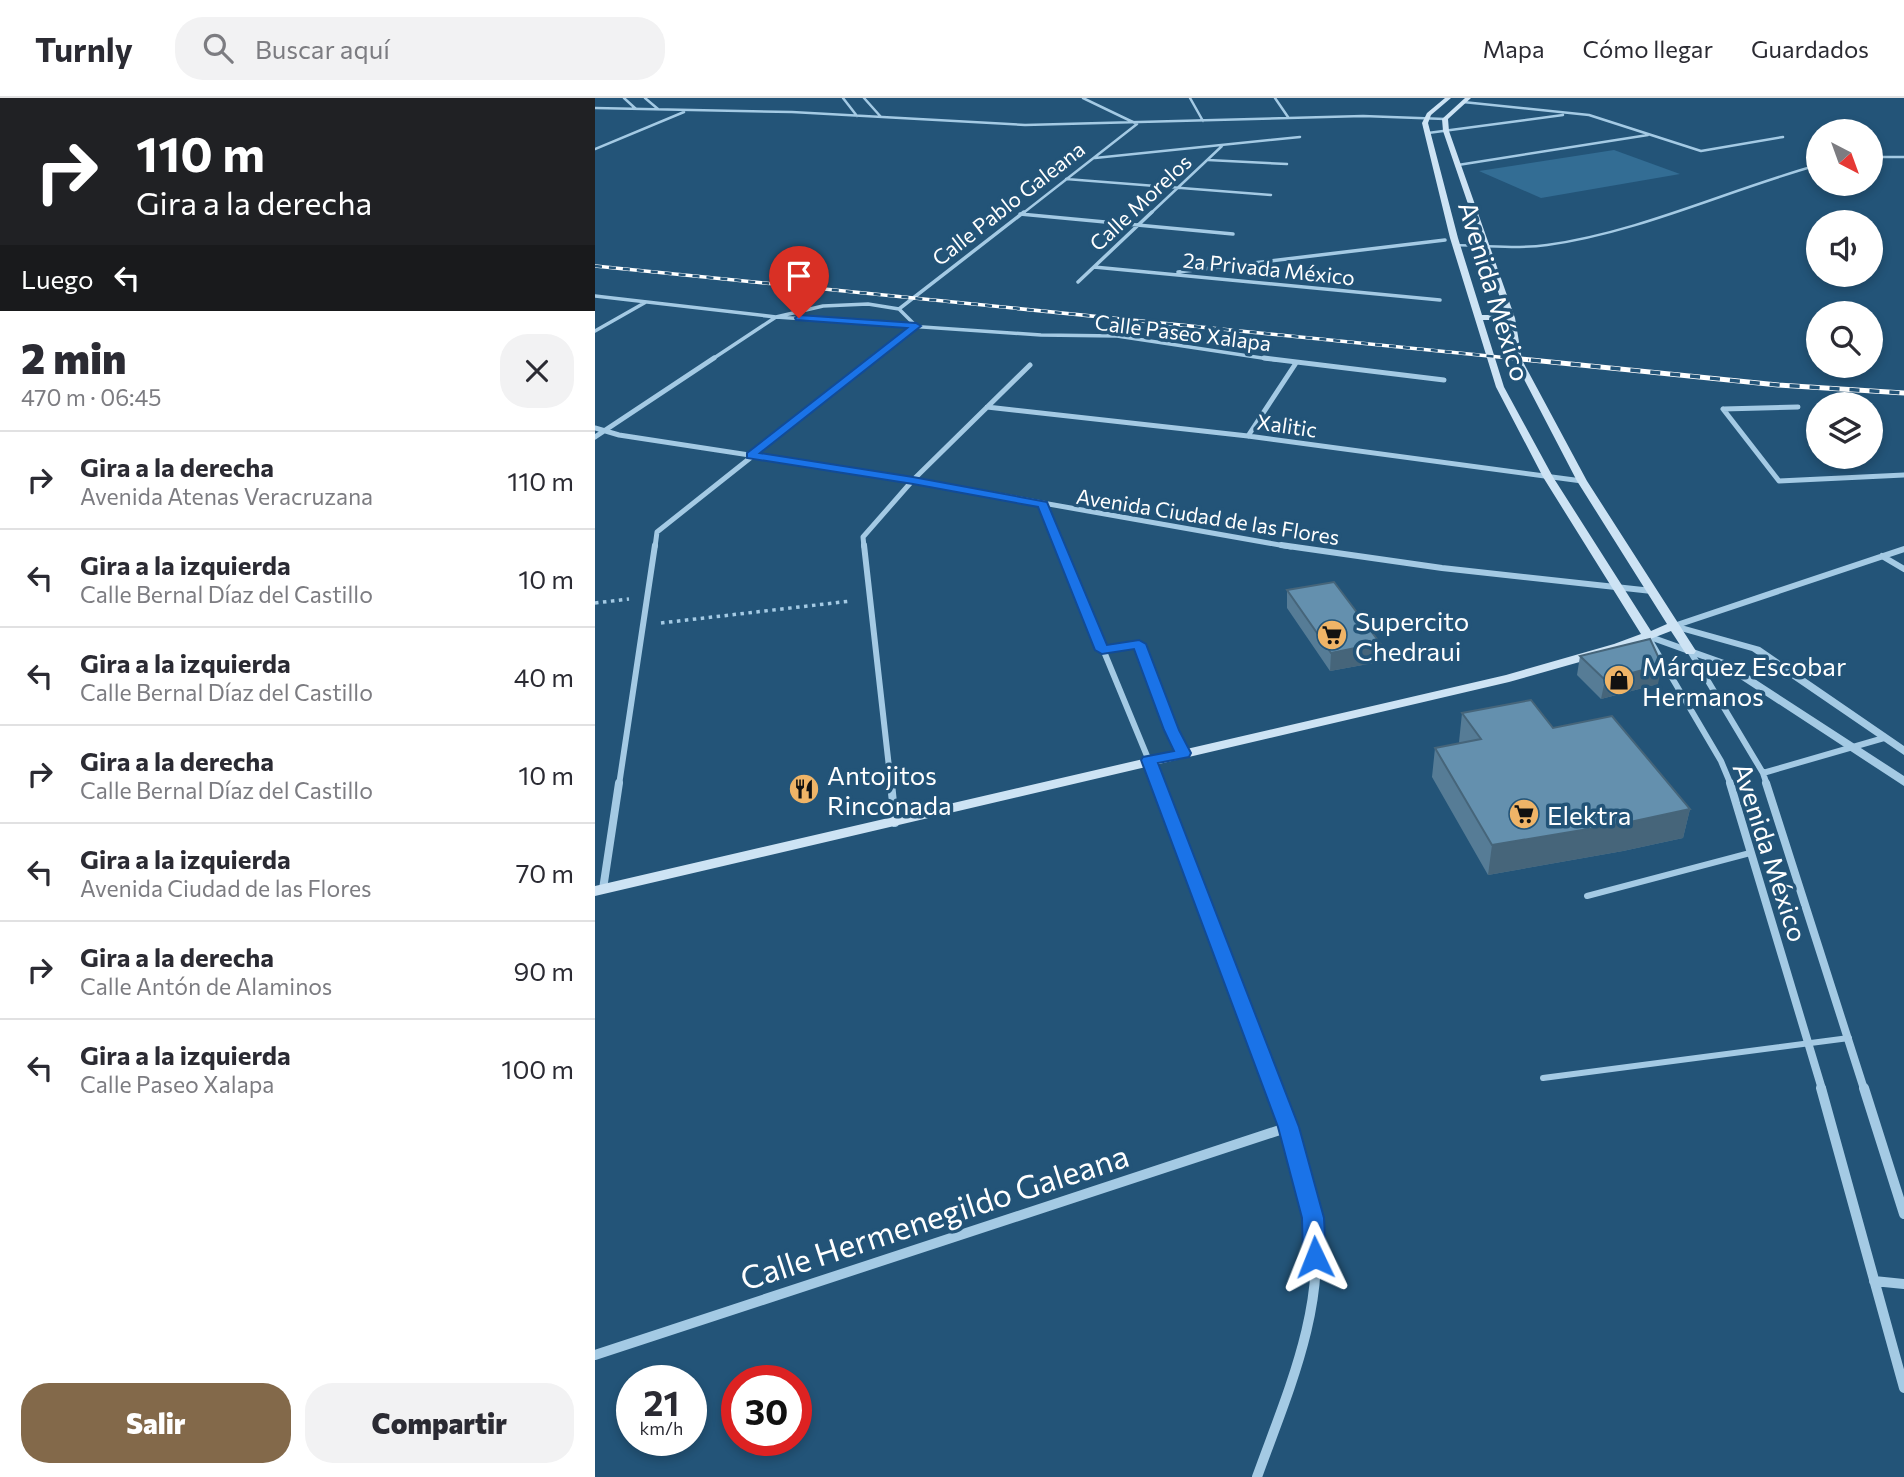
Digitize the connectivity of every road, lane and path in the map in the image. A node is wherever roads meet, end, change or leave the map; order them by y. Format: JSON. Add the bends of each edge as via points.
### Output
{"nodes":[{"id":1,"x":624,"y":98,"type":"edge"},
{"id":2,"x":645,"y":98,"type":"edge"},
{"id":3,"x":843,"y":98,"type":"edge"},
{"id":4,"x":863,"y":98,"type":"edge"},
{"id":5,"x":1083,"y":98,"type":"edge"},
{"id":6,"x":1190,"y":98,"type":"edge"},
{"id":7,"x":1275,"y":98,"type":"edge"},
{"id":8,"x":1448,"y":98,"type":"edge"},
{"id":9,"x":1465,"y":100,"type":"edge"},
{"id":10,"x":595,"y":108,"type":"edge"},
{"id":11,"x":636,"y":109,"type":"junction"},
{"id":12,"x":659,"y":109,"type":"junction"},
{"id":13,"x":688,"y":110,"type":"junction"},
{"id":14,"x":1576,"y":113,"type":"junction"},
{"id":15,"x":857,"y":116,"type":"junction"},
{"id":16,"x":881,"y":117,"type":"junction"},
{"id":17,"x":1288,"y":117,"type":"junction"},
{"id":18,"x":1426,"y":119,"type":"junction"},
{"id":19,"x":1445,"y":120,"type":"junction"},
{"id":20,"x":1203,"y":121,"type":"junction"},
{"id":21,"x":1137,"y":124,"type":"junction"},
{"id":22,"x":1445,"y":131,"type":"junction"},
{"id":23,"x":1428,"y":133,"type":"junction"},
{"id":24,"x":1651,"y":135,"type":"junction"},
{"id":25,"x":1300,"y":137,"type":"dead end"},
{"id":26,"x":1783,"y":137,"type":"dead end"},
{"id":27,"x":1223,"y":145,"type":"junction"},
{"id":28,"x":595,"y":149,"type":"edge"},
{"id":29,"x":1883,"y":157,"type":"edge"},
{"id":30,"x":1904,"y":157,"type":"edge"},
{"id":31,"x":1093,"y":158,"type":"junction"},
{"id":32,"x":1208,"y":160,"type":"junction"},
{"id":33,"x":1287,"y":163,"type":"dead end"},
{"id":34,"x":1458,"y":165,"type":"junction"},
{"id":35,"x":1806,"y":169,"type":"edge"},
{"id":36,"x":1066,"y":179,"type":"junction"},
{"id":37,"x":1178,"y":188,"type":"junction"},
{"id":38,"x":1271,"y":195,"type":"dead end"},
{"id":39,"x":1020,"y":215,"type":"junction"},
{"id":40,"x":1140,"y":225,"type":"junction"},
{"id":41,"x":1233,"y":234,"type":"dead end"},
{"id":42,"x":1445,"y":240,"type":"dead end"},
{"id":43,"x":1456,"y":245,"type":"junction"},
{"id":44,"x":1486,"y":246,"type":"junction"},
{"id":45,"x":1094,"y":267,"type":"junction"},
{"id":46,"x":1170,"y":273,"type":"junction"},
{"id":47,"x":1078,"y":282,"type":"dead end"},
{"id":48,"x":595,"y":296,"type":"edge"},
{"id":49,"x":1440,"y":300,"type":"dead end"},
{"id":50,"x":648,"y":301,"type":"junction"},
{"id":51,"x":899,"y":309,"type":"junction"},
{"id":52,"x":776,"y":317,"type":"junction"},
{"id":53,"x":1478,"y":317,"type":"junction"},
{"id":54,"x":1511,"y":318,"type":"junction"},
{"id":55,"x":916,"y":326,"type":"junction"},
{"id":56,"x":595,"y":331,"type":"edge"},
{"id":57,"x":1296,"y":363,"type":"junction"},
{"id":58,"x":1030,"y":365,"type":"dead end"},
{"id":59,"x":1444,"y":380,"type":"dead end"},
{"id":60,"x":987,"y":407,"type":"junction"},
{"id":61,"x":1798,"y":407,"type":"dead end"},
{"id":62,"x":595,"y":428,"type":"edge"},
{"id":63,"x":603,"y":431,"type":"junction"},
{"id":64,"x":1248,"y":436,"type":"junction"},
{"id":65,"x":595,"y":437,"type":"edge"},
{"id":66,"x":751,"y":455,"type":"junction"},
{"id":67,"x":1904,"y":475,"type":"edge"},
{"id":68,"x":1548,"y":477,"type":"junction"},
{"id":69,"x":913,"y":480,"type":"junction"},
{"id":70,"x":1582,"y":481,"type":"junction"},
{"id":71,"x":1043,"y":505,"type":"junction"},
{"id":72,"x":1904,"y":549,"type":"edge"},
{"id":73,"x":1882,"y":556,"type":"junction"},
{"id":74,"x":1904,"y":569,"type":"edge"},
{"id":75,"x":1619,"y":588,"type":"junction"},
{"id":76,"x":1653,"y":590,"type":"junction"},
{"id":77,"x":647,"y":597,"type":"junction"},
{"id":78,"x":869,"y":598,"type":"junction"},
{"id":79,"x":595,"y":603,"type":"edge"},
{"id":80,"x":643,"y":625,"type":"junction"},
{"id":81,"x":1674,"y":626,"type":"junction"},
{"id":82,"x":1648,"y":636,"type":"junction"},
{"id":83,"x":1102,"y":650,"type":"junction"},
{"id":84,"x":1690,"y":651,"type":"junction"},
{"id":85,"x":1884,"y":738,"type":"junction"},
{"id":86,"x":1853,"y":748,"type":"junction"},
{"id":87,"x":1904,"y":751,"type":"edge"},
{"id":88,"x":1184,"y":753,"type":"junction"},
{"id":89,"x":1149,"y":760,"type":"junction"},
{"id":90,"x":1763,"y":773,"type":"junction"},
{"id":91,"x":1904,"y":782,"type":"edge"},
{"id":92,"x":895,"y":823,"type":"junction"},
{"id":93,"x":1750,"y":853,"type":"junction"},
{"id":94,"x":599,"y":890,"type":"edge"},
{"id":95,"x":1587,"y":896,"type":"dead end"},
{"id":96,"x":1849,"y":1038,"type":"junction"},
{"id":97,"x":1809,"y":1044,"type":"junction"},
{"id":98,"x":1543,"y":1078,"type":"dead end"},
{"id":99,"x":1289,"y":1127,"type":"junction"},
{"id":100,"x":1904,"y":1214,"type":"edge"},
{"id":101,"x":1874,"y":1281,"type":"junction"},
{"id":102,"x":1904,"y":1284,"type":"edge"},
{"id":103,"x":595,"y":1355,"type":"edge"},
{"id":104,"x":1904,"y":1388,"type":"edge"},
{"id":105,"x":1257,"y":1477,"type":"edge"}],
"edges":[{"from":1,"to":11,"type":"street"},
{"from":2,"to":12,"type":"street"},
{"from":3,"to":15,"type":"street"},
{"from":4,"to":16,"type":"street"},
{"from":5,"to":21,"type":"street"},
{"from":6,"to":20,"type":"street"},
{"from":7,"to":17,"type":"street"},
{"from":8,"to":18,"type":"main road"},
{"from":9,"to":14,"type":"street"},
{"from":9,"to":19,"type":"main road"},
{"from":10,"to":11,"type":"street"},
{"from":11,"to":12,"type":"street"},
{"from":12,"to":13,"type":"street"},
{"from":13,"to":15,"type":"street"},
{"from":13,"to":28,"type":"street"},
{"from":14,"to":22,"type":"street"},
{"from":14,"to":24,"type":"street"},
{"from":15,"to":16,"type":"street"},
{"from":16,"to":21,"type":"street","via":[[1025,125]]},
{"from":17,"to":18,"type":"street"},
{"from":17,"to":20,"type":"street"},
{"from":18,"to":19,"type":"street"},
{"from":18,"to":23,"type":"main road","name":"Avenida México"},
{"from":19,"to":22,"type":"main road","name":"Avenida México"},
{"from":20,"to":21,"type":"street"},
{"from":21,"to":31,"type":"street","name":"Calle Pablo Galeana"},
{"from":22,"to":23,"type":"street"},
{"from":22,"to":34,"type":"main road","name":"Avenida México"},
{"from":23,"to":43,"type":"main road","name":"Avenida México"},
{"from":24,"to":26,"type":"street","via":[[1701,151]]},
{"from":24,"to":34,"type":"street"},
{"from":25,"to":27,"type":"street"},
{"from":27,"to":31,"type":"street"},
{"from":27,"to":32,"type":"street","name":"Calle Morelos"},
{"from":29,"to":30,"type":"lane"},
{"from":31,"to":36,"type":"street","name":"Calle Pablo Galeana"},
{"from":32,"to":33,"type":"street"},
{"from":32,"to":37,"type":"street","name":"Calle Morelos"},
{"from":34,"to":44,"type":"main road","name":"Avenida México"},
{"from":35,"to":44,"type":"lane","via":[[1622,229],[1544,246]]},
{"from":36,"to":37,"type":"street"},
{"from":36,"to":39,"type":"street","name":"Calle Pablo Galeana"},
{"from":37,"to":38,"type":"street"},
{"from":37,"to":40,"type":"street","name":"Calle Morelos"},
{"from":39,"to":40,"type":"street"},
{"from":39,"to":51,"type":"street","name":"Calle Pablo Galeana"},
{"from":40,"to":41,"type":"street"},
{"from":40,"to":45,"type":"street","name":"Calle Morelos"},
{"from":42,"to":46,"type":"street"},
{"from":43,"to":44,"type":"lane"},
{"from":43,"to":53,"type":"main road","name":"Avenida México"},
{"from":44,"to":54,"type":"main road","name":"Avenida México"},
{"from":45,"to":46,"type":"street","name":"2a Privada México"},
{"from":45,"to":47,"type":"street","name":"Calle Morelos"},
{"from":46,"to":49,"type":"street","name":"2a Privada México"},
{"from":48,"to":50,"type":"street","name":"Calle Paseo Xalapa"},
{"from":50,"to":52,"type":"street","name":"Calle Paseo Xalapa"},
{"from":50,"to":56,"type":"street"},
{"from":51,"to":52,"type":"street","name":"Calle Paseo Xalapa","via":[[842,304]]},
{"from":51,"to":55,"type":"street"},
{"from":52,"to":55,"type":"street","name":"Calle Paseo Xalapa"},
{"from":52,"to":63,"type":"street"},
{"from":53,"to":54,"type":"main road"},
{"from":53,"to":68,"type":"main road","name":"Avenida México","via":[[1500,387]]},
{"from":54,"to":70,"type":"main road","name":"Avenida México","via":[[1518,360]]},
{"from":55,"to":57,"type":"street","name":"Calle Paseo Xalapa","via":[[1117,336]]},
{"from":55,"to":66,"type":"street"},
{"from":57,"to":59,"type":"street","name":"Calle Paseo Xalapa"},
{"from":57,"to":64,"type":"street"},
{"from":58,"to":60,"type":"street"},
{"from":60,"to":64,"type":"street","name":"Xalitic"},
{"from":60,"to":69,"type":"street"},
{"from":61,"to":67,"type":"street","via":[[1723,408],[1779,481]]},
{"from":62,"to":63,"type":"street","name":"Avenida Ciudad de las Flores"},
{"from":63,"to":65,"type":"street"},
{"from":63,"to":66,"type":"street","name":"Avenida Ciudad de las Flores"},
{"from":64,"to":68,"type":"street","name":"Xalitic"},
{"from":66,"to":69,"type":"street","name":"Avenida Ciudad de las Flores"},
{"from":66,"to":77,"type":"street","via":[[657,532]]},
{"from":68,"to":70,"type":"street","name":"Xalitic"},
{"from":68,"to":75,"type":"main road","name":"Avenida México"},
{"from":69,"to":71,"type":"street","name":"Avenida Ciudad de las Flores"},
{"from":69,"to":78,"type":"street","via":[[863,537]]},
{"from":70,"to":76,"type":"main road","name":"Avenida México"},
{"from":71,"to":75,"type":"street","name":"Avenida Ciudad de las Flores","via":[[1292,547]]},
{"from":71,"to":83,"type":"street"},
{"from":72,"to":73,"type":"street"},
{"from":73,"to":74,"type":"street"},
{"from":73,"to":81,"type":"street"},
{"from":75,"to":76,"type":"street","name":"Avenida Ciudad de las Flores"},
{"from":75,"to":82,"type":"main road","name":"Avenida México"},
{"from":76,"to":81,"type":"main road","name":"Avenida México"},
{"from":77,"to":79,"type":"path"},
{"from":77,"to":80,"type":"street"},
{"from":78,"to":80,"type":"path"},
{"from":78,"to":92,"type":"street"},
{"from":80,"to":94,"type":"street"},
{"from":81,"to":82,"type":"main road"},
{"from":81,"to":84,"type":"main road","name":"Avenida México"},
{"from":81,"to":85,"type":"street","via":[[1756,649]]},
{"from":82,"to":84,"type":"street"},
{"from":82,"to":88,"type":"main road","via":[[1509,678]]},
{"from":82,"to":93,"type":"street","name":"Avenida México","via":[[1721,761]]},
{"from":83,"to":88,"type":"street","via":[[1139,644]]},
{"from":83,"to":89,"type":"street"},
{"from":84,"to":86,"type":"street","via":[[1723,663]]},
{"from":84,"to":90,"type":"street","name":"Avenida México"},
{"from":85,"to":86,"type":"street"},
{"from":85,"to":87,"type":"street"},
{"from":86,"to":90,"type":"street"},
{"from":86,"to":91,"type":"street"},
{"from":88,"to":89,"type":"main road"},
{"from":89,"to":92,"type":"main road"},
{"from":89,"to":99,"type":"street"},
{"from":90,"to":96,"type":"street","name":"Avenida México"},
{"from":92,"to":94,"type":"main road"},
{"from":93,"to":95,"type":"lane"},
{"from":93,"to":97,"type":"street","name":"Avenida México"},
{"from":96,"to":97,"type":"lane"},
{"from":96,"to":100,"type":"street","name":"Avenida México"},
{"from":97,"to":98,"type":"lane"},
{"from":97,"to":101,"type":"street","name":"Avenida México"},
{"from":99,"to":103,"type":"street","name":"Calle Hermenegildo Galeana"},
{"from":99,"to":105,"type":"street","via":[[1313,1218],[1315,1276],[1301,1355]]},
{"from":101,"to":102,"type":"street"},
{"from":101,"to":104,"type":"street","name":"Avenida México"}]}
